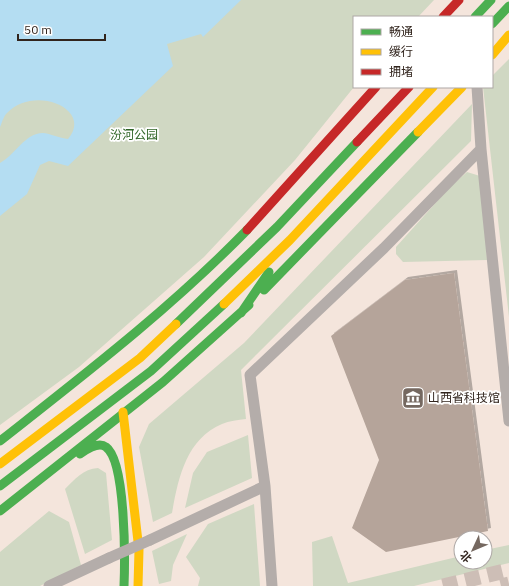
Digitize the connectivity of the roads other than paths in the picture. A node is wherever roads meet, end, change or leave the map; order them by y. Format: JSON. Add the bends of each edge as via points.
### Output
{"nodes":[{"id":1,"x":459,"y":0,"type":"edge"},
{"id":2,"x":491,"y":0,"type":"edge"},
{"id":3,"x":509,"y":6,"type":"edge"},
{"id":4,"x":444,"y":16,"type":"edge"},
{"id":5,"x":476,"y":16,"type":"edge"},
{"id":6,"x":493,"y":23,"type":"edge"},
{"id":7,"x":509,"y":35,"type":"edge"},
{"id":8,"x":493,"y":54,"type":"edge"},
{"id":9,"x":375,"y":88,"type":"edge"},
{"id":10,"x":408,"y":88,"type":"edge"},
{"id":11,"x":432,"y":88,"type":"edge"},
{"id":12,"x":461,"y":88,"type":"edge"},
{"id":13,"x":477,"y":88,"type":"edge"},
{"id":14,"x":481,"y":149,"type":"junction"},
{"id":15,"x":290,"y":240,"type":"junction"},
{"id":16,"x":241,"y":313,"type":"junction"},
{"id":17,"x":123,"y":412,"type":"junction"},
{"id":18,"x":509,"y":421,"type":"edge"},
{"id":19,"x":0,"y":441,"type":"edge"},
{"id":20,"x":0,"y":464,"type":"edge"},
{"id":21,"x":56,"y":466,"type":"junction"},
{"id":22,"x":0,"y":486,"type":"edge"},
{"id":23,"x":265,"y":486,"type":"junction"},
{"id":24,"x":0,"y":511,"type":"edge"},
{"id":25,"x":49,"y":586,"type":"edge"},
{"id":26,"x":124,"y":586,"type":"edge"},
{"id":27,"x":138,"y":586,"type":"edge"},
{"id":28,"x":272,"y":586,"type":"edge"}],
"edges":[{"from":1,"to":4,"type":"main road"},
{"from":2,"to":5,"type":"main road"},
{"from":3,"to":6,"type":"main road"},
{"from":7,"to":8,"type":"main road"},
{"from":9,"to":19,"type":"main road","via":[[274,202],[184,291],[137,332]]},
{"from":10,"to":20,"type":"main road","via":[[277,227],[193,310],[140,358]]},
{"from":11,"to":15,"type":"main road"},
{"from":12,"to":16,"type":"main road"},
{"from":13,"to":14,"type":"street"},
{"from":14,"to":18,"type":"street"},
{"from":14,"to":23,"type":"street","via":[[384,248],[250,375]]},
{"from":15,"to":16,"type":"main road"},
{"from":15,"to":22,"type":"main road","via":[[151,371]]},
{"from":16,"to":17,"type":"main road","via":[[163,382]]},
{"from":17,"to":21,"type":"main road"},
{"from":17,"to":27,"type":"main road","via":[[138,536]]},
{"from":21,"to":24,"type":"main road"},
{"from":21,"to":26,"type":"main road","via":[[97,446],[106,447],[114,457],[125,542]]},
{"from":23,"to":25,"type":"street","bridge":true},
{"from":23,"to":28,"type":"street"}]}
